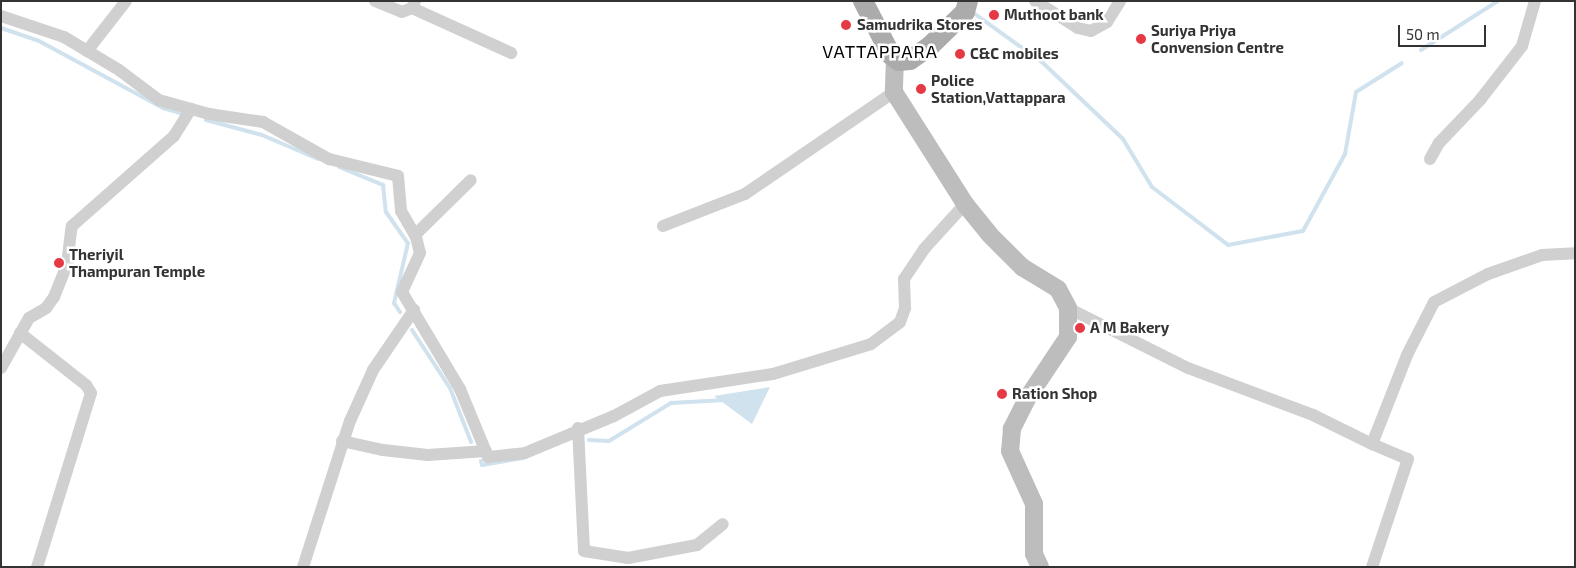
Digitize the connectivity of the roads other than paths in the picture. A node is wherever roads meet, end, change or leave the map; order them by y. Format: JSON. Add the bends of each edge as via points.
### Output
{"nodes":[{"id":1,"x":126,"y":1,"type":"edge"},
{"id":2,"x":375,"y":1,"type":"edge"},
{"id":3,"x":863,"y":1,"type":"edge"},
{"id":4,"x":968,"y":1,"type":"edge"},
{"id":5,"x":1035,"y":1,"type":"edge"},
{"id":6,"x":1120,"y":1,"type":"edge"},
{"id":7,"x":1535,"y":1,"type":"edge"},
{"id":8,"x":413,"y":4,"type":"edge"},
{"id":9,"x":2,"y":16,"type":"edge"},
{"id":10,"x":87,"y":51,"type":"junction"},
{"id":11,"x":511,"y":53,"type":"dead end"},
{"id":12,"x":895,"y":58,"type":"junction"},
{"id":13,"x":894,"y":92,"type":"junction"},
{"id":14,"x":191,"y":108,"type":"junction"},
{"id":15,"x":1430,"y":159,"type":"dead end"},
{"id":16,"x":471,"y":180,"type":"dead end"},
{"id":17,"x":964,"y":204,"type":"junction"},
{"id":18,"x":662,"y":226,"type":"dead end"},
{"id":19,"x":415,"y":235,"type":"junction"},
{"id":20,"x":1575,"y":253,"type":"edge"},
{"id":21,"x":1068,"y":308,"type":"junction"},
{"id":22,"x":414,"y":310,"type":"junction"},
{"id":23,"x":20,"y":333,"type":"junction"},
{"id":24,"x":1,"y":368,"type":"edge"},
{"id":25,"x":578,"y":428,"type":"junction"},
{"id":26,"x":342,"y":441,"type":"junction"},
{"id":27,"x":1372,"y":444,"type":"junction"},
{"id":28,"x":486,"y":451,"type":"junction"},
{"id":29,"x":723,"y":524,"type":"dead end"},
{"id":30,"x":37,"y":567,"type":"edge"},
{"id":31,"x":304,"y":567,"type":"edge"},
{"id":32,"x":1040,"y":567,"type":"edge"},
{"id":33,"x":1372,"y":567,"type":"edge"}],
"edges":[{"from":1,"to":10,"type":"street"},
{"from":2,"to":8,"type":"street","via":[[402,12]]},
{"from":3,"to":12,"type":"main road"},
{"from":4,"to":12,"type":"main road","via":[[965,12],[930,46],[910,60]]},
{"from":5,"to":6,"type":"street","via":[[1078,28],[1091,31],[1107,22]]},
{"from":7,"to":15,"type":"street","via":[[1522,46],[1480,100],[1439,143]]},
{"from":8,"to":11,"type":"street"},
{"from":9,"to":10,"type":"street","via":[[64,37]]},
{"from":10,"to":14,"type":"street","via":[[159,100]]},
{"from":12,"to":13,"type":"main road"},
{"from":13,"to":17,"type":"main road"},
{"from":13,"to":18,"type":"street","via":[[745,194]]},
{"from":14,"to":19,"type":"street","via":[[263,122],[329,158],[398,176],[401,211]]},
{"from":14,"to":23,"type":"street","via":[[174,136],[72,226],[67,264],[54,297],[46,308],[29,318]]},
{"from":16,"to":19,"type":"street"},
{"from":17,"to":21,"type":"main road","via":[[1022,266],[1058,289]]},
{"from":17,"to":25,"type":"street","via":[[924,249],[904,279],[905,308],[900,322],[871,344],[773,374],[660,391],[614,416]]},
{"from":19,"to":22,"type":"street","via":[[420,253],[401,290]]},
{"from":20,"to":27,"type":"street","via":[[1542,255],[1488,274],[1434,302],[1407,355]]},
{"from":21,"to":27,"type":"street","via":[[1188,368],[1313,415]]},
{"from":21,"to":32,"type":"main road","via":[[1068,337],[1028,397],[1012,429],[1010,451],[1034,504],[1034,554]]},
{"from":22,"to":26,"type":"street","via":[[373,370]]},
{"from":22,"to":28,"type":"street","via":[[460,390]]},
{"from":23,"to":24,"type":"street"},
{"from":23,"to":30,"type":"street","via":[[86,385],[91,394]]},
{"from":25,"to":28,"type":"street","via":[[525,453],[488,457]]},
{"from":25,"to":29,"type":"street","via":[[584,551],[628,558],[697,545]]},
{"from":26,"to":28,"type":"street","via":[[428,455]]},
{"from":26,"to":31,"type":"street"},
{"from":27,"to":33,"type":"street","via":[[1408,459]]}]}
